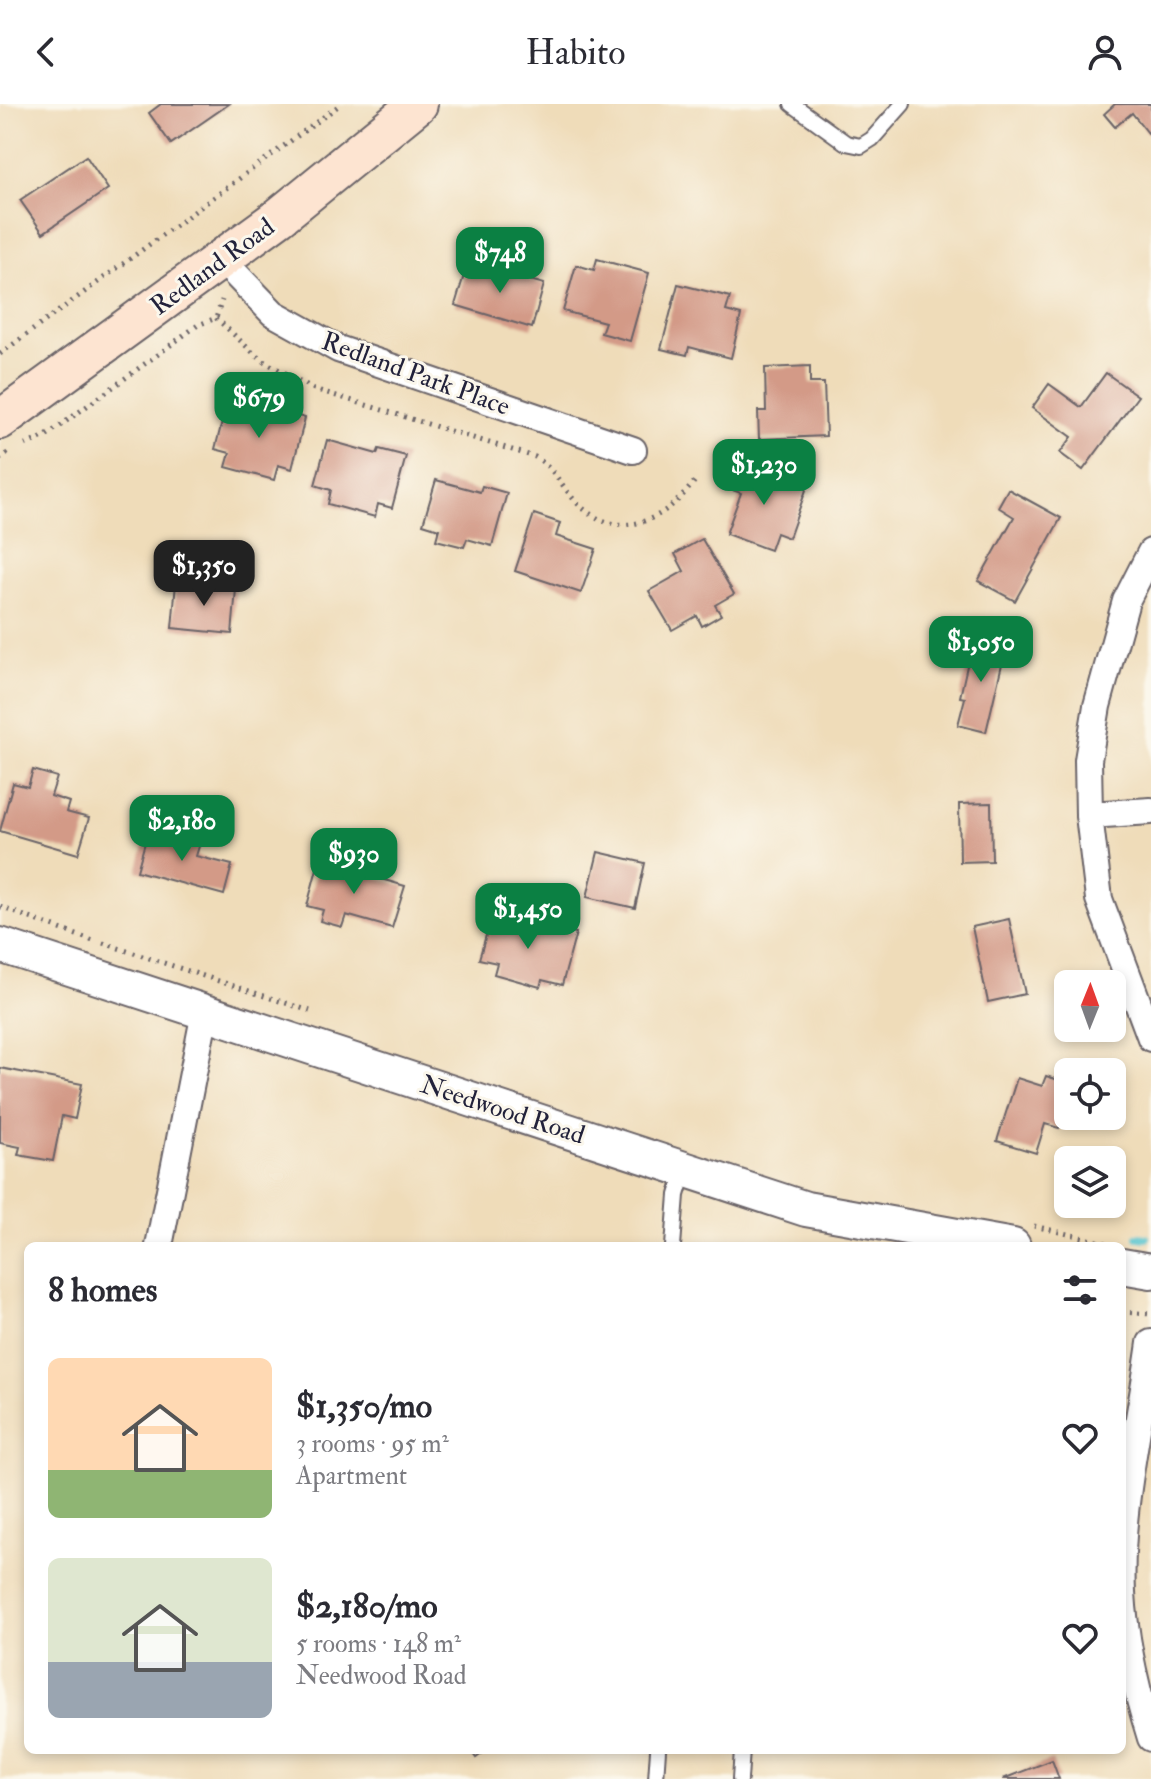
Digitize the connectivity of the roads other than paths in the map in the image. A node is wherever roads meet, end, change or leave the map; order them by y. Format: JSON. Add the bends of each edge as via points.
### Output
{"nodes":[{"id":1,"x":418,"y":104,"type":"edge"},
{"id":2,"x":792,"y":104,"type":"edge"},
{"id":3,"x":903,"y":104,"type":"edge"},
{"id":4,"x":231,"y":269,"type":"junction"},
{"id":5,"x":0,"y":420,"type":"edge"},
{"id":6,"x":633,"y":450,"type":"dead end"},
{"id":7,"x":1151,"y":552,"type":"edge"},
{"id":8,"x":1151,"y":811,"type":"edge"},
{"id":9,"x":1089,"y":815,"type":"junction"},
{"id":10,"x":0,"y":945,"type":"edge"},
{"id":11,"x":205,"y":1012,"type":"junction"},
{"id":12,"x":1151,"y":1038,"type":"edge"},
{"id":13,"x":685,"y":1169,"type":"junction"},
{"id":14,"x":1017,"y":1235,"type":"edge"},
{"id":15,"x":160,"y":1242,"type":"edge"},
{"id":16,"x":673,"y":1242,"type":"edge"},
{"id":17,"x":1126,"y":1259,"type":"edge"},
{"id":18,"x":1151,"y":1271,"type":"edge"},
{"id":19,"x":1151,"y":1343,"type":"edge"},
{"id":20,"x":1126,"y":1520,"type":"edge"},
{"id":21,"x":1126,"y":1626,"type":"edge"},
{"id":22,"x":1151,"y":1738,"type":"edge"},
{"id":23,"x":658,"y":1754,"type":"edge"},
{"id":24,"x":742,"y":1754,"type":"edge"},
{"id":25,"x":656,"y":1779,"type":"edge"},
{"id":26,"x":740,"y":1779,"type":"edge"}],
"edges":[{"from":1,"to":4,"type":"main road","name":"Redland Road"},
{"from":2,"to":3,"type":"lane","via":[[846,143],[861,146]]},
{"from":4,"to":5,"type":"main road","name":"Redland Road"},
{"from":4,"to":6,"type":"street","name":"Redland Park Place","via":[[273,313],[338,349]]},
{"from":7,"to":9,"type":"street","via":[[1126,601],[1097,706],[1088,760]]},
{"from":8,"to":9,"type":"street"},
{"from":9,"to":12,"type":"street","via":[[1099,899]]},
{"from":10,"to":11,"type":"street","name":"Needwood Road"},
{"from":11,"to":13,"type":"street","name":"Needwood Road"},
{"from":11,"to":15,"type":"street"},
{"from":13,"to":14,"type":"street","name":"Needwood Road","via":[[806,1209]]},
{"from":13,"to":16,"type":"lane"},
{"from":17,"to":18,"type":"street"},
{"from":19,"to":20,"type":"street"},
{"from":21,"to":22,"type":"street","via":[[1132,1676]]},
{"from":23,"to":25,"type":"lane"},
{"from":24,"to":26,"type":"lane"}]}
